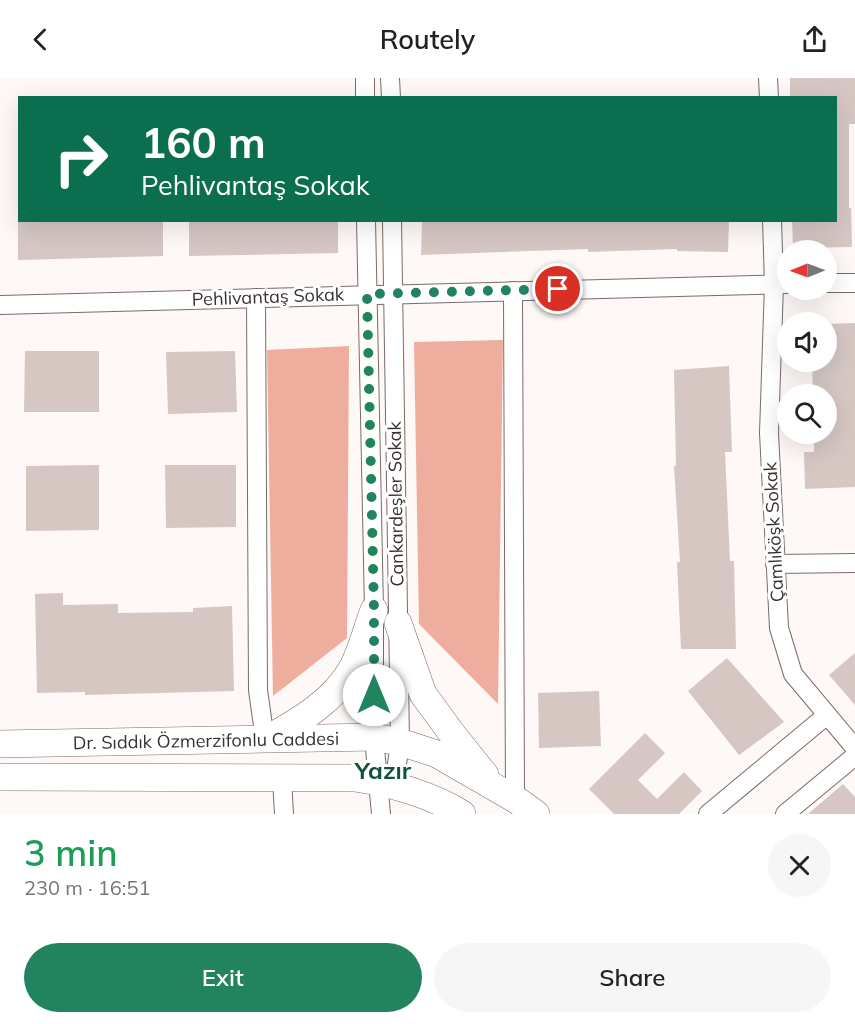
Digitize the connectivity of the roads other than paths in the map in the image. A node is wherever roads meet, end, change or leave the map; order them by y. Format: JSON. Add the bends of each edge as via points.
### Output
{"nodes":[{"id":1,"x":364,"y":78,"type":"edge"},
{"id":2,"x":390,"y":78,"type":"edge"},
{"id":3,"x":768,"y":78,"type":"edge"},
{"id":4,"x":365,"y":96,"type":"edge"},
{"id":5,"x":391,"y":96,"type":"edge"},
{"id":6,"x":769,"y":96,"type":"edge"},
{"id":7,"x":366,"y":222,"type":"edge"},
{"id":8,"x":392,"y":222,"type":"edge"},
{"id":9,"x":772,"y":222,"type":"edge"},
{"id":10,"x":777,"y":256,"type":"edge"},
{"id":11,"x":837,"y":283,"type":"edge"},
{"id":12,"x":855,"y":283,"type":"edge"},
{"id":13,"x":777,"y":284,"type":"edge"},
{"id":14,"x":513,"y":291,"type":"junction"},
{"id":15,"x":367,"y":294,"type":"junction"},
{"id":16,"x":393,"y":294,"type":"junction"},
{"id":17,"x":256,"y":298,"type":"junction"},
{"id":18,"x":780,"y":300,"type":"edge"},
{"id":19,"x":0,"y":305,"type":"edge"},
{"id":20,"x":855,"y":563,"type":"edge"},
{"id":21,"x":776,"y":564,"type":"junction"},
{"id":22,"x":374,"y":610,"type":"junction"},
{"id":23,"x":398,"y":623,"type":"junction"},
{"id":24,"x":827,"y":715,"type":"junction"},
{"id":25,"x":374,"y":737,"type":"junction"},
{"id":26,"x":265,"y":740,"type":"junction"},
{"id":27,"x":400,"y":742,"type":"junction"},
{"id":28,"x":0,"y":744,"type":"edge"},
{"id":29,"x":855,"y":748,"type":"edge"},
{"id":30,"x":855,"y":756,"type":"edge"},
{"id":31,"x":0,"y":777,"type":"edge"},
{"id":32,"x":282,"y":779,"type":"junction"},
{"id":33,"x":386,"y":784,"type":"junction"},
{"id":34,"x":515,"y":800,"type":"edge"},
{"id":35,"x":284,"y":814,"type":"edge"},
{"id":36,"x":381,"y":814,"type":"edge"},
{"id":37,"x":462,"y":814,"type":"edge"},
{"id":38,"x":708,"y":814,"type":"edge"},
{"id":39,"x":785,"y":814,"type":"edge"}],
"edges":[{"from":1,"to":4,"type":"street"},
{"from":2,"to":5,"type":"street"},
{"from":3,"to":6,"type":"street"},
{"from":7,"to":15,"type":"street","name":"Cankardeşler Sokak"},
{"from":8,"to":16,"type":"street","name":"Cankardeşler Sokak"},
{"from":9,"to":10,"type":"street","name":"Çamlıköşk Sokak"},
{"from":11,"to":12,"type":"street"},
{"from":13,"to":14,"type":"street","name":"Pehlivantaş Sokak"},
{"from":14,"to":16,"type":"street","name":"Pehlivantaş Sokak"},
{"from":14,"to":34,"type":"street"},
{"from":15,"to":16,"type":"street","name":"Pehlivantaş Sokak"},
{"from":15,"to":17,"type":"street","name":"Pehlivantaş Sokak"},
{"from":15,"to":22,"type":"street","name":"Cankardeşler Sokak"},
{"from":16,"to":23,"type":"street","name":"Cankardeşler Sokak"},
{"from":17,"to":19,"type":"street","name":"Pehlivantaş Sokak"},
{"from":17,"to":26,"type":"street","via":[[258,690]]},
{"from":18,"to":21,"type":"street","name":"Çamlıköşk Sokak","via":[[769,433]]},
{"from":20,"to":21,"type":"street"},
{"from":21,"to":24,"type":"street","name":"Çamlıköşk Sokak","via":[[779,628],[793,674]]},
{"from":22,"to":25,"type":"street","name":"Cankardeşler Sokak"},
{"from":22,"to":26,"type":"main road","via":[[353,667],[332,696],[295,724]]},
{"from":23,"to":27,"type":"street","name":"Cankardeşler Sokak"},
{"from":23,"to":34,"type":"main road","via":[[423,694],[453,735]]},
{"from":24,"to":29,"type":"street","name":"Çamlıköşk Sokak"},
{"from":24,"to":38,"type":"street"},
{"from":25,"to":26,"type":"main road","name":"Dr. Sıddık Özmerzifonlu Caddesi"},
{"from":25,"to":27,"type":"main road","name":"Dr. Sıddık Özmerzifonlu Caddesi"},
{"from":25,"to":33,"type":"street","name":"Cankardeşler Sokak"},
{"from":26,"to":28,"type":"main road","name":"Dr. Sıddık Özmerzifonlu Caddesi"},
{"from":27,"to":33,"type":"street","name":"Cankardeşler Sokak"},
{"from":27,"to":34,"type":"main road","name":"Dr. Sıddık Özmerzifonlu Caddesi","via":[[438,754]]},
{"from":30,"to":39,"type":"street"},
{"from":31,"to":32,"type":"main road","name":"Dr. Sıddık Özmerzifonlu Caddesi"},
{"from":32,"to":33,"type":"main road","name":"Dr. Sıddık Özmerzifonlu Caddesi","via":[[356,778]]},
{"from":32,"to":35,"type":"street"},
{"from":33,"to":36,"type":"street"},
{"from":33,"to":37,"type":"main road","name":"Dr. Sıddık Özmerzifonlu Caddesi","via":[[450,806]]}]}
